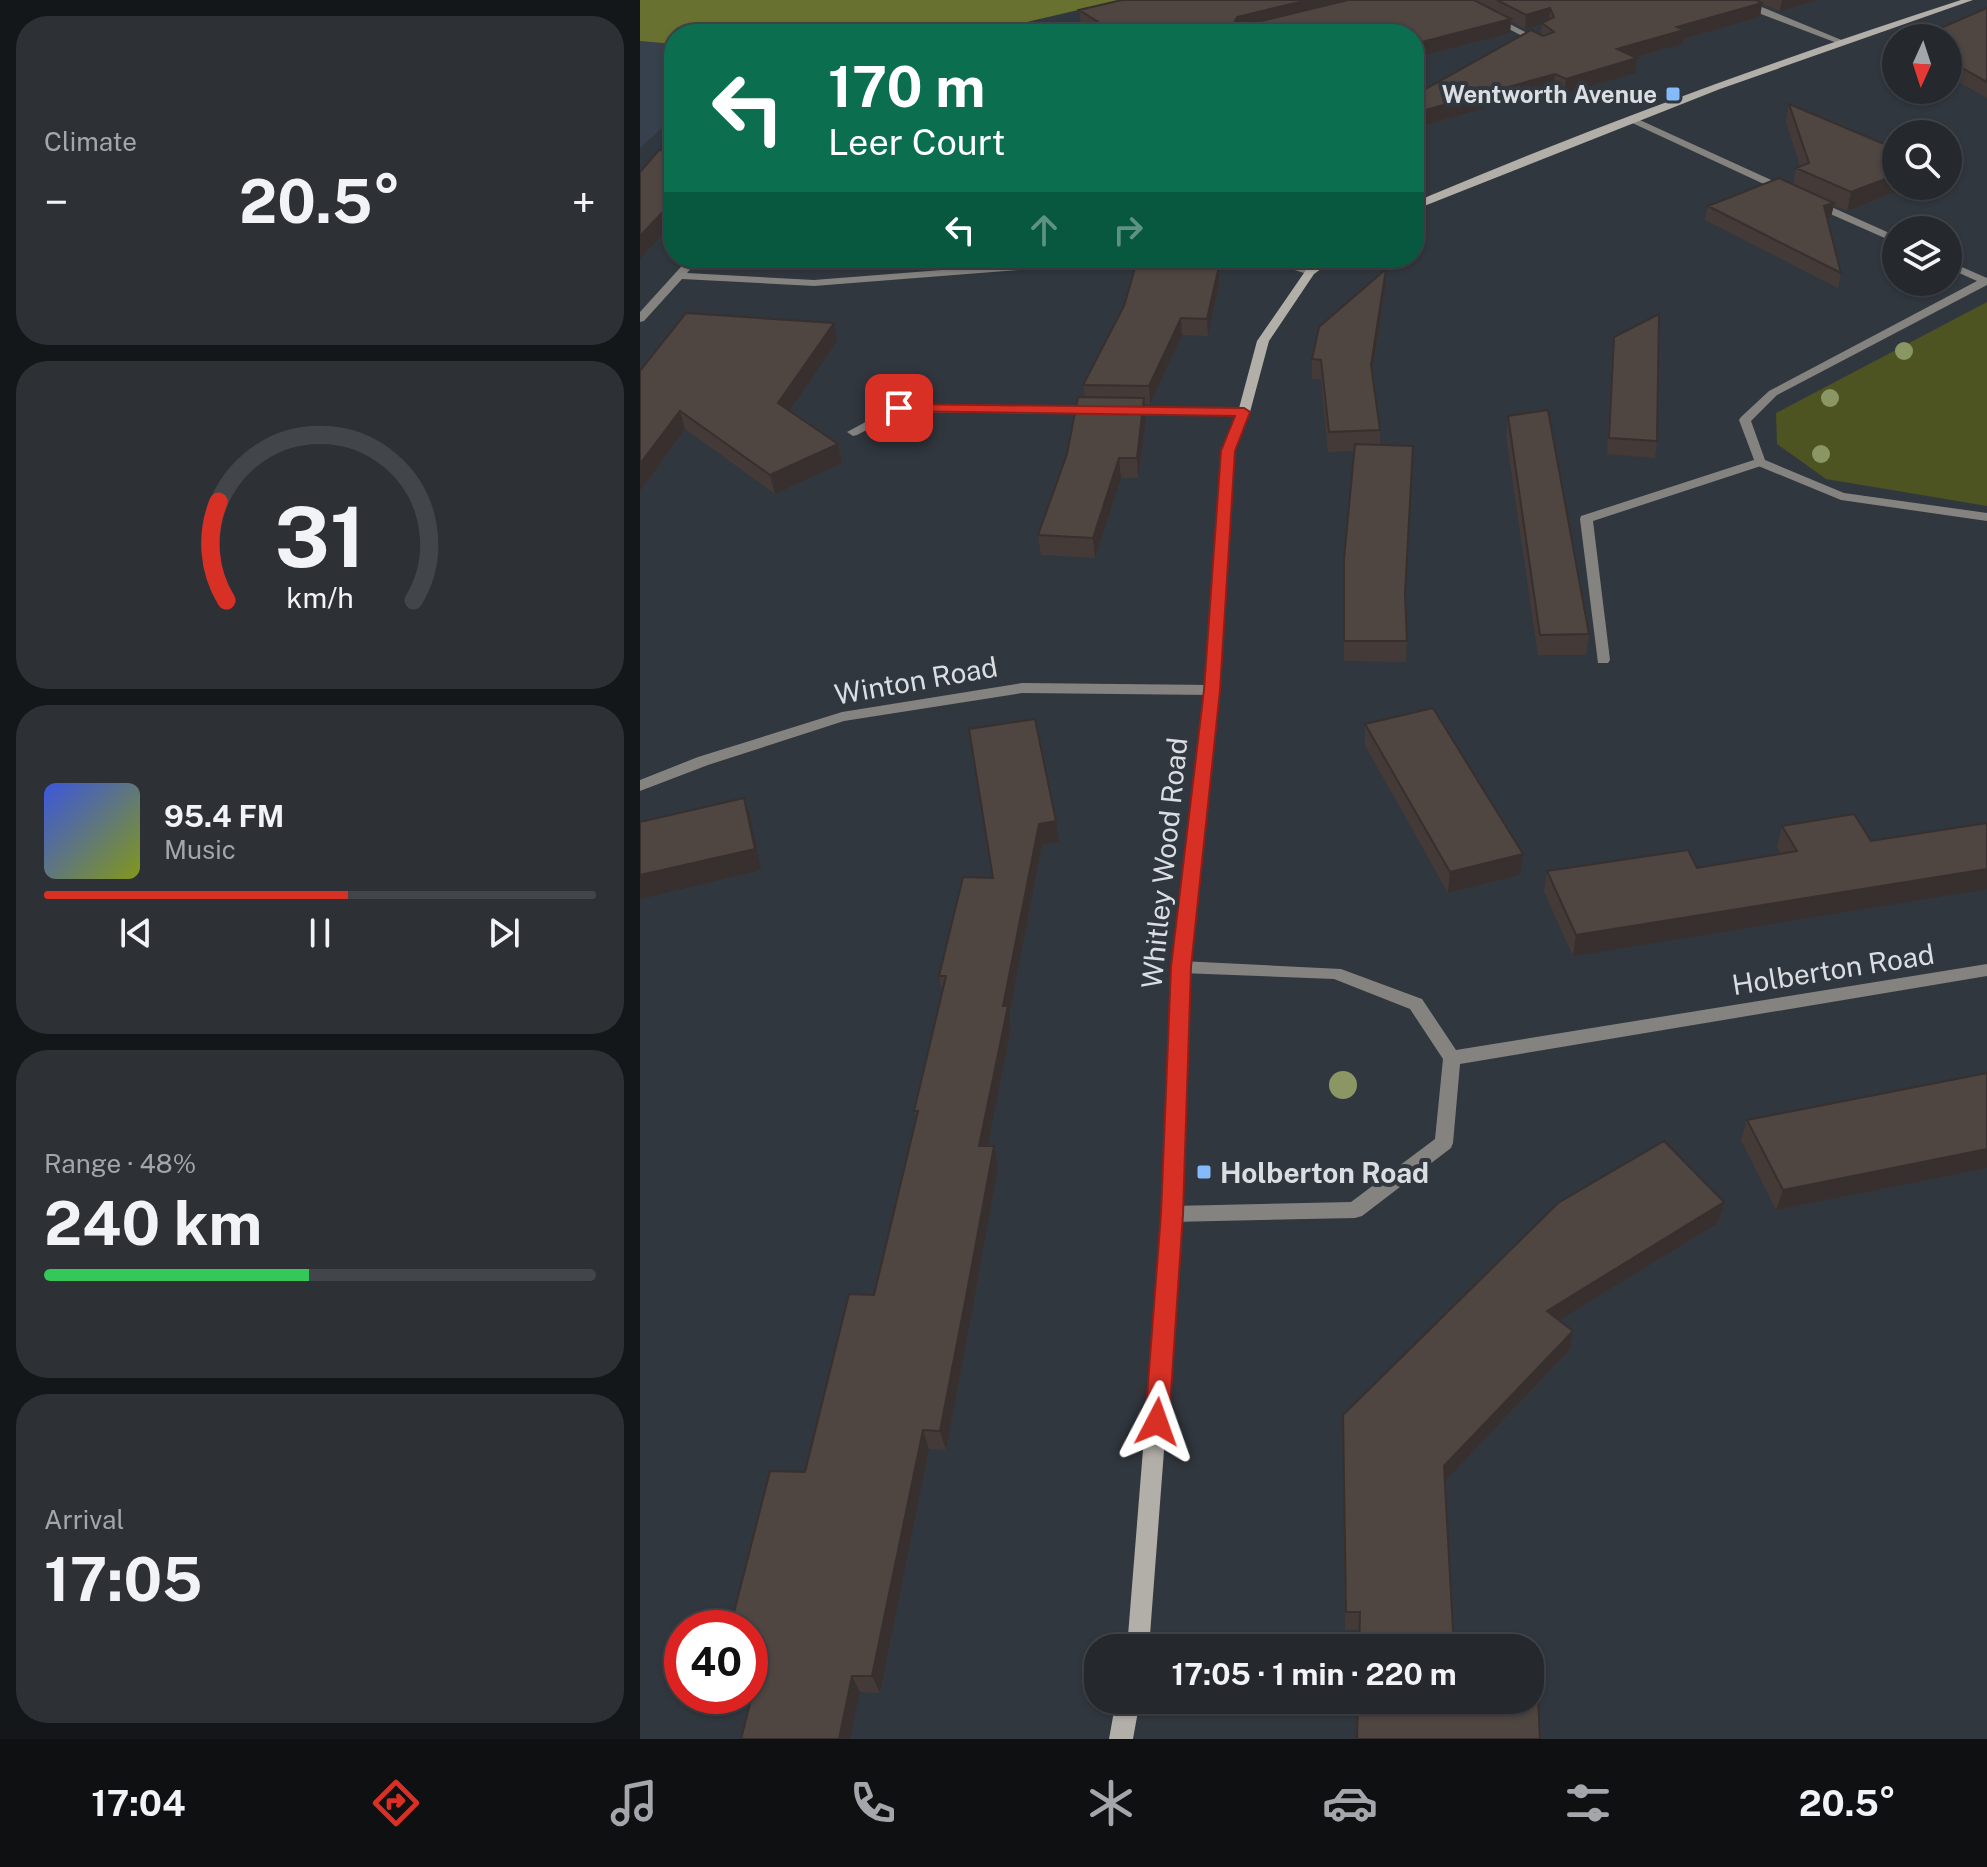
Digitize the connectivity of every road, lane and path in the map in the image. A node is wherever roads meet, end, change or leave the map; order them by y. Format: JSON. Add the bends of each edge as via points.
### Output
{"nodes":[{"id":1,"x":1458,"y":0,"type":"edge"},
{"id":2,"x":1739,"y":0,"type":"edge"},
{"id":3,"x":1969,"y":0,"type":"edge"},
{"id":4,"x":1840,"y":41,"type":"junction"},
{"id":5,"x":1546,"y":45,"type":"edge"},
{"id":6,"x":1631,"y":119,"type":"junction"},
{"id":7,"x":1424,"y":202,"type":"edge"},
{"id":8,"x":1882,"y":234,"type":"edge"},
{"id":9,"x":687,"y":268,"type":"edge"},
{"id":10,"x":1006,"y":268,"type":"edge"},
{"id":11,"x":1297,"y":268,"type":"edge"},
{"id":12,"x":1316,"y":268,"type":"edge"},
{"id":13,"x":1962,"y":271,"type":"edge"},
{"id":14,"x":1310,"y":272,"type":"junction"},
{"id":15,"x":680,"y":276,"type":"junction"},
{"id":16,"x":1986,"y":282,"type":"edge"},
{"id":17,"x":640,"y":319,"type":"edge"},
{"id":18,"x":1103,"y":410,"type":"edge"},
{"id":19,"x":1118,"y":410,"type":"edge"},
{"id":20,"x":1244,"y":412,"type":"junction"},
{"id":21,"x":853,"y":432,"type":"dead end"},
{"id":22,"x":1760,"y":462,"type":"junction"},
{"id":23,"x":1987,"y":517,"type":"edge"},
{"id":24,"x":1603,"y":660,"type":"dead end"},
{"id":25,"x":1212,"y":690,"type":"junction"},
{"id":26,"x":640,"y":786,"type":"edge"},
{"id":27,"x":1181,"y":967,"type":"junction"},
{"id":28,"x":1987,"y":970,"type":"edge"},
{"id":29,"x":1452,"y":1058,"type":"junction"},
{"id":30,"x":1172,"y":1214,"type":"junction"},
{"id":31,"x":1139,"y":1634,"type":"edge"},
{"id":32,"x":1125,"y":1714,"type":"edge"},
{"id":33,"x":1121,"y":1739,"type":"edge"}],
"edges":[{"from":1,"to":5,"type":"street"},
{"from":2,"to":4,"type":"street"},
{"from":3,"to":4,"type":"street"},
{"from":4,"to":6,"type":"street"},
{"from":6,"to":7,"type":"street"},
{"from":6,"to":8,"type":"street"},
{"from":9,"to":15,"type":"street"},
{"from":10,"to":15,"type":"street","via":[[814,283]]},
{"from":11,"to":14,"type":"street"},
{"from":12,"to":14,"type":"street","name":"Whitley Wood Road"},
{"from":13,"to":16,"type":"street"},
{"from":14,"to":20,"type":"street","name":"Whitley Wood Road","via":[[1263,341]]},
{"from":15,"to":17,"type":"street"},
{"from":16,"to":22,"type":"street","via":[[1773,393],[1745,420]]},
{"from":18,"to":21,"type":"street","via":[[899,408]]},
{"from":19,"to":20,"type":"street"},
{"from":20,"to":25,"type":"street","name":"Whitley Wood Road","via":[[1228,451]]},
{"from":22,"to":23,"type":"street","via":[[1841,496]]},
{"from":22,"to":24,"type":"street","via":[[1586,519]]},
{"from":25,"to":26,"type":"street","name":"Winton Road","via":[[1022,688],[842,717]]},
{"from":25,"to":27,"type":"street","name":"Whitley Wood Road"},
{"from":27,"to":29,"type":"street","via":[[1335,973],[1416,1004]]},
{"from":27,"to":30,"type":"street","name":"Whitley Wood Road"},
{"from":28,"to":29,"type":"street","name":"Holberton Road"},
{"from":29,"to":30,"type":"street","via":[[1444,1143],[1355,1210]]},
{"from":30,"to":31,"type":"street","name":"Whitley Wood Road"},
{"from":32,"to":33,"type":"street"}]}
